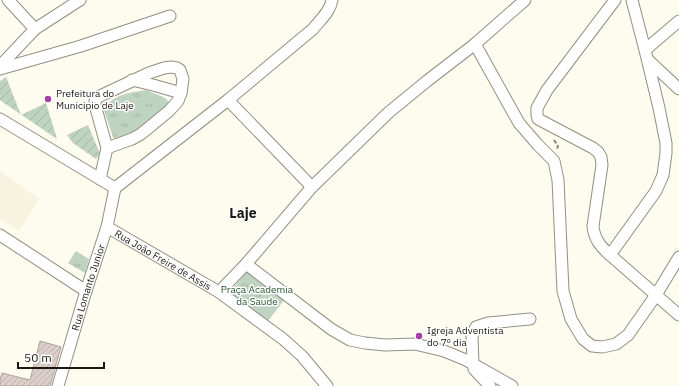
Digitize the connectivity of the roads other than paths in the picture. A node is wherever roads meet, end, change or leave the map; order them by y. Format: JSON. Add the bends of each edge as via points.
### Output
{"nodes":[{"id":1,"x":8,"y":0,"type":"edge"},
{"id":2,"x":80,"y":0,"type":"edge"},
{"id":3,"x":332,"y":0,"type":"edge"},
{"id":4,"x":525,"y":0,"type":"edge"},
{"id":5,"x":615,"y":0,"type":"edge"},
{"id":6,"x":632,"y":0,"type":"edge"},
{"id":7,"x":170,"y":16,"type":"dead end"},
{"id":8,"x":679,"y":21,"type":"edge"},
{"id":9,"x":35,"y":29,"type":"junction"},
{"id":10,"x":475,"y":44,"type":"junction"},
{"id":11,"x":647,"y":55,"type":"junction"},
{"id":12,"x":0,"y":67,"type":"edge"},
{"id":13,"x":132,"y":80,"type":"junction"},
{"id":14,"x":679,"y":89,"type":"edge"},
{"id":15,"x":181,"y":94,"type":"junction"},
{"id":16,"x":228,"y":100,"type":"junction"},
{"id":17,"x":0,"y":119,"type":"edge"},
{"id":18,"x":107,"y":148,"type":"junction"},
{"id":19,"x":100,"y":179,"type":"junction"},
{"id":20,"x":312,"y":187,"type":"junction"},
{"id":21,"x":115,"y":188,"type":"junction"},
{"id":22,"x":107,"y":227,"type":"junction"},
{"id":23,"x":0,"y":235,"type":"edge"},
{"id":24,"x":610,"y":255,"type":"junction"},
{"id":25,"x":679,"y":257,"type":"edge"},
{"id":26,"x":246,"y":264,"type":"junction"},
{"id":27,"x":86,"y":290,"type":"junction"},
{"id":28,"x":219,"y":292,"type":"junction"},
{"id":29,"x":656,"y":295,"type":"junction"},
{"id":30,"x":679,"y":315,"type":"edge"},
{"id":31,"x":530,"y":319,"type":"dead end"},
{"id":32,"x":469,"y":363,"type":"junction"},
{"id":33,"x":58,"y":386,"type":"edge"},
{"id":34,"x":327,"y":386,"type":"edge"},
{"id":35,"x":490,"y":386,"type":"edge"},
{"id":36,"x":512,"y":386,"type":"edge"}],
"edges":[{"from":1,"to":9,"type":"street"},
{"from":2,"to":9,"type":"street"},
{"from":3,"to":16,"type":"street","via":[[325,16],[313,29]]},
{"from":4,"to":10,"type":"street"},
{"from":5,"to":24,"type":"street","via":[[547,90],[536,112],[538,119],[593,148],[601,157],[593,231],[600,246]]},
{"from":6,"to":11,"type":"street"},
{"from":7,"to":12,"type":"street","via":[[80,46]]},
{"from":8,"to":11,"type":"street"},
{"from":9,"to":12,"type":"street"},
{"from":10,"to":20,"type":"street","via":[[388,113]]},
{"from":10,"to":29,"type":"street","via":[[519,123],[554,161],[558,180],[563,291],[572,319],[583,339],[592,346],[616,344],[628,335]]},
{"from":11,"to":14,"type":"street"},
{"from":11,"to":24,"type":"street","via":[[666,143],[663,175],[656,191]]},
{"from":13,"to":15,"type":"street"},
{"from":13,"to":15,"type":"street","via":[[164,68],[177,68],[183,79]]},
{"from":13,"to":18,"type":"street","via":[[98,97],[96,101]]},
{"from":15,"to":18,"type":"street","via":[[169,111],[141,134]]},
{"from":16,"to":20,"type":"street"},
{"from":16,"to":21,"type":"street"},
{"from":17,"to":19,"type":"street"},
{"from":18,"to":19,"type":"street"},
{"from":19,"to":21,"type":"street"},
{"from":20,"to":26,"type":"street"},
{"from":21,"to":22,"type":"street","name":"Rua Lomanto Junior"},
{"from":22,"to":27,"type":"street","name":"Rua Lomanto Junior"},
{"from":22,"to":28,"type":"street","name":"Rua João Freire de Assis"},
{"from":23,"to":27,"type":"street"},
{"from":24,"to":29,"type":"street"},
{"from":25,"to":29,"type":"street"},
{"from":26,"to":28,"type":"street"},
{"from":26,"to":32,"type":"street","via":[[331,329],[350,340],[365,343],[415,344],[444,351]]},
{"from":27,"to":33,"type":"street","name":"Rua Lomanto Junior"},
{"from":28,"to":34,"type":"street","name":"Rua João Freire de Assis","via":[[283,339],[302,356]]},
{"from":29,"to":30,"type":"street"},
{"from":31,"to":32,"type":"street","via":[[488,323],[476,327],[472,336]]},
{"from":32,"to":35,"type":"street"},
{"from":32,"to":36,"type":"street"}]}
